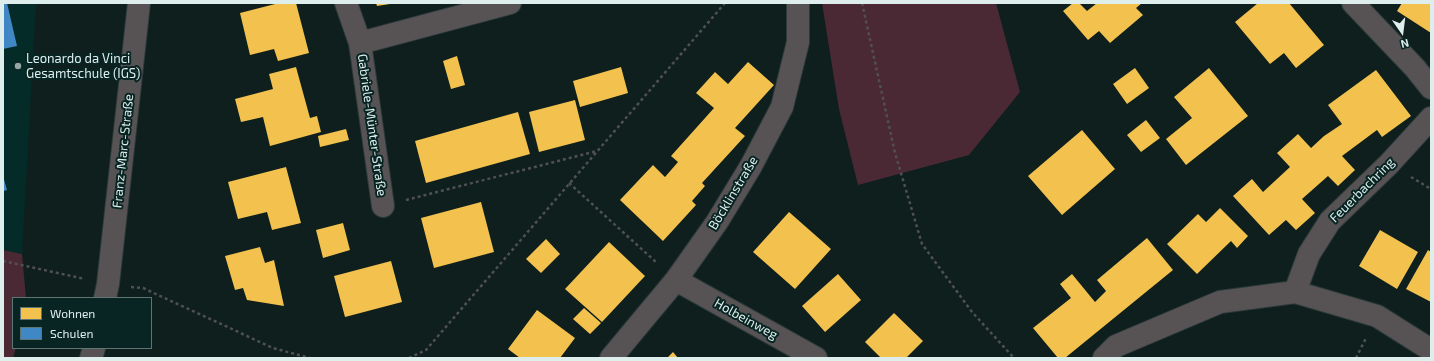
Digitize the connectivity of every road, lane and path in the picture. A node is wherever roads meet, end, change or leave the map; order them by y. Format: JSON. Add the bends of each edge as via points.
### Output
{"nodes":[{"id":1,"x":140,"y":3,"type":"edge"},
{"id":2,"x":346,"y":3,"type":"edge"},
{"id":3,"x":510,"y":3,"type":"edge"},
{"id":4,"x":725,"y":3,"type":"edge"},
{"id":5,"x":798,"y":3,"type":"edge"},
{"id":6,"x":862,"y":3,"type":"edge"},
{"id":7,"x":1353,"y":3,"type":"edge"},
{"id":8,"x":360,"y":43,"type":"junction"},
{"id":9,"x":1431,"y":88,"type":"edge"},
{"id":10,"x":1431,"y":118,"type":"edge"},
{"id":11,"x":597,"y":151,"type":"junction"},
{"id":12,"x":569,"y":183,"type":"junction"},
{"id":13,"x":383,"y":206,"type":"joint"},
{"id":14,"x":3,"y":261,"type":"edge"},
{"id":15,"x":676,"y":280,"type":"junction"},
{"id":16,"x":107,"y":291,"type":"edge"},
{"id":17,"x":1295,"y":292,"type":"junction"},
{"id":18,"x":1431,"y":350,"type":"edge"},
{"id":19,"x":310,"y":358,"type":"edge"},
{"id":20,"x":409,"y":358,"type":"edge"},
{"id":21,"x":611,"y":358,"type":"edge"},
{"id":22,"x":816,"y":358,"type":"edge"},
{"id":23,"x":1014,"y":358,"type":"edge"},
{"id":24,"x":1104,"y":358,"type":"edge"}],
"edges":[{"from":1,"to":16,"type":"street","name":"Franz-Marc-Straße"},
{"from":2,"to":8,"type":"street","name":"Gabriele-Münter-Straße"},
{"from":3,"to":8,"type":"street","name":"Gabriele-Münter-Straße"},
{"from":4,"to":11,"type":"path"},
{"from":5,"to":15,"type":"street","name":"Böcklinstraße","via":[[798,42],[782,107],[751,166],[717,222]]},
{"from":6,"to":23,"type":"path","via":[[895,154],[922,244],[972,312]]},
{"from":7,"to":9,"type":"street"},
{"from":8,"to":13,"type":"street","name":"Gabriele-Münter-Straße"},
{"from":10,"to":17,"type":"street","name":"Feuerbachring","via":[[1389,164],[1330,221],[1309,254]]},
{"from":11,"to":12,"type":"path"},
{"from":11,"to":13,"type":"path"},
{"from":12,"to":15,"type":"path"},
{"from":12,"to":20,"type":"path","via":[[426,350]]},
{"from":14,"to":16,"type":"path"},
{"from":15,"to":21,"type":"street","name":"Böcklinstraße"},
{"from":15,"to":22,"type":"street","name":"Holbeinweg"},
{"from":16,"to":19,"type":"path","via":[[143,288],[274,348]]},
{"from":17,"to":18,"type":"street","via":[[1377,316]]},
{"from":17,"to":24,"type":"street","via":[[1220,302],[1116,346]]}]}
